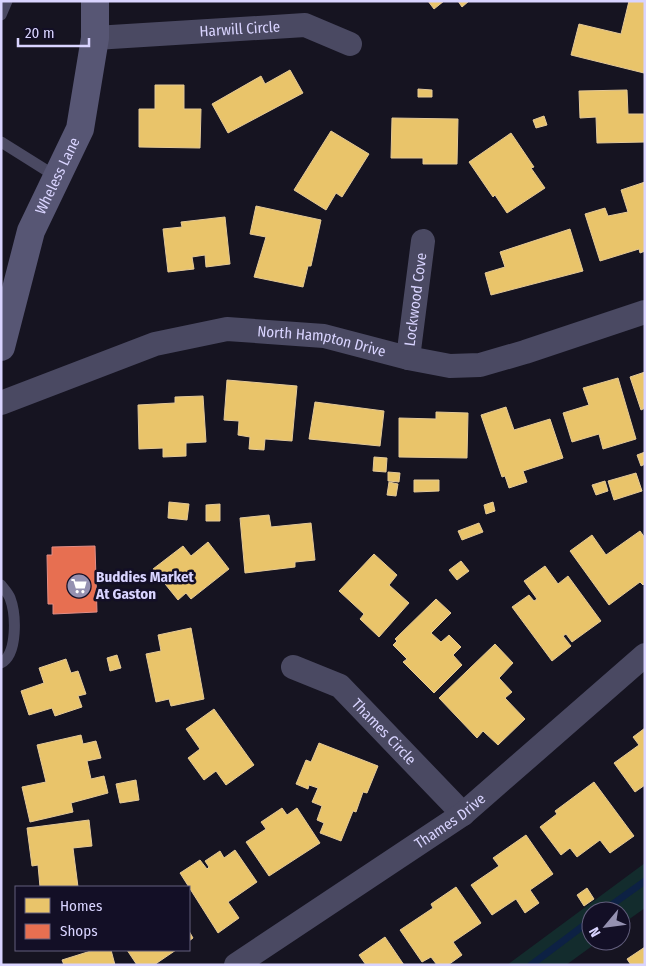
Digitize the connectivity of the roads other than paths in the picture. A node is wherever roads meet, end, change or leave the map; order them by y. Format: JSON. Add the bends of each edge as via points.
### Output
{"nodes":[{"id":1,"x":7,"y":1,"type":"edge"},
{"id":2,"x":95,"y":1,"type":"edge"},
{"id":3,"x":1,"y":15,"type":"edge"},
{"id":4,"x":95,"y":38,"type":"junction"},
{"id":5,"x":350,"y":44,"type":"dead end"},
{"id":6,"x":1,"y":142,"type":"edge"},
{"id":7,"x":57,"y":177,"type":"junction"},
{"id":8,"x":423,"y":241,"type":"dead end"},
{"id":9,"x":645,"y":312,"type":"edge"},
{"id":10,"x":2,"y":345,"type":"edge"},
{"id":11,"x":408,"y":358,"type":"junction"},
{"id":12,"x":1,"y":403,"type":"edge"},
{"id":13,"x":1,"y":585,"type":"edge"},
{"id":14,"x":645,"y":655,"type":"edge"},
{"id":15,"x":1,"y":663,"type":"edge"},
{"id":16,"x":293,"y":667,"type":"dead end"},
{"id":17,"x":463,"y":814,"type":"junction"},
{"id":18,"x":236,"y":965,"type":"edge"}],
"edges":[{"from":1,"to":3,"type":"lane"},
{"from":2,"to":4,"type":"street","name":"Wheless Lane"},
{"from":4,"to":5,"type":"street","name":"Harwill Circle","via":[[305,25]]},
{"from":4,"to":7,"type":"street","name":"Wheless Lane","via":[[80,129]]},
{"from":6,"to":7,"type":"lane"},
{"from":7,"to":10,"type":"street","name":"Wheless Lane","via":[[31,231]]},
{"from":8,"to":11,"type":"street","name":"Lockwood Cove"},
{"from":9,"to":11,"type":"street","name":"North Hampton Drive","via":[[480,364],[450,366]]},
{"from":11,"to":12,"type":"street","name":"North Hampton Drive","via":[[324,336],[227,329],[155,344]]},
{"from":13,"to":15,"type":"lane","via":[[10,598],[14,638],[12,654]]},
{"from":14,"to":17,"type":"street","name":"Thames Drive"},
{"from":16,"to":17,"type":"street","name":"Thames Circle","via":[[340,686]]},
{"from":17,"to":18,"type":"street","name":"Thames Drive"}]}
